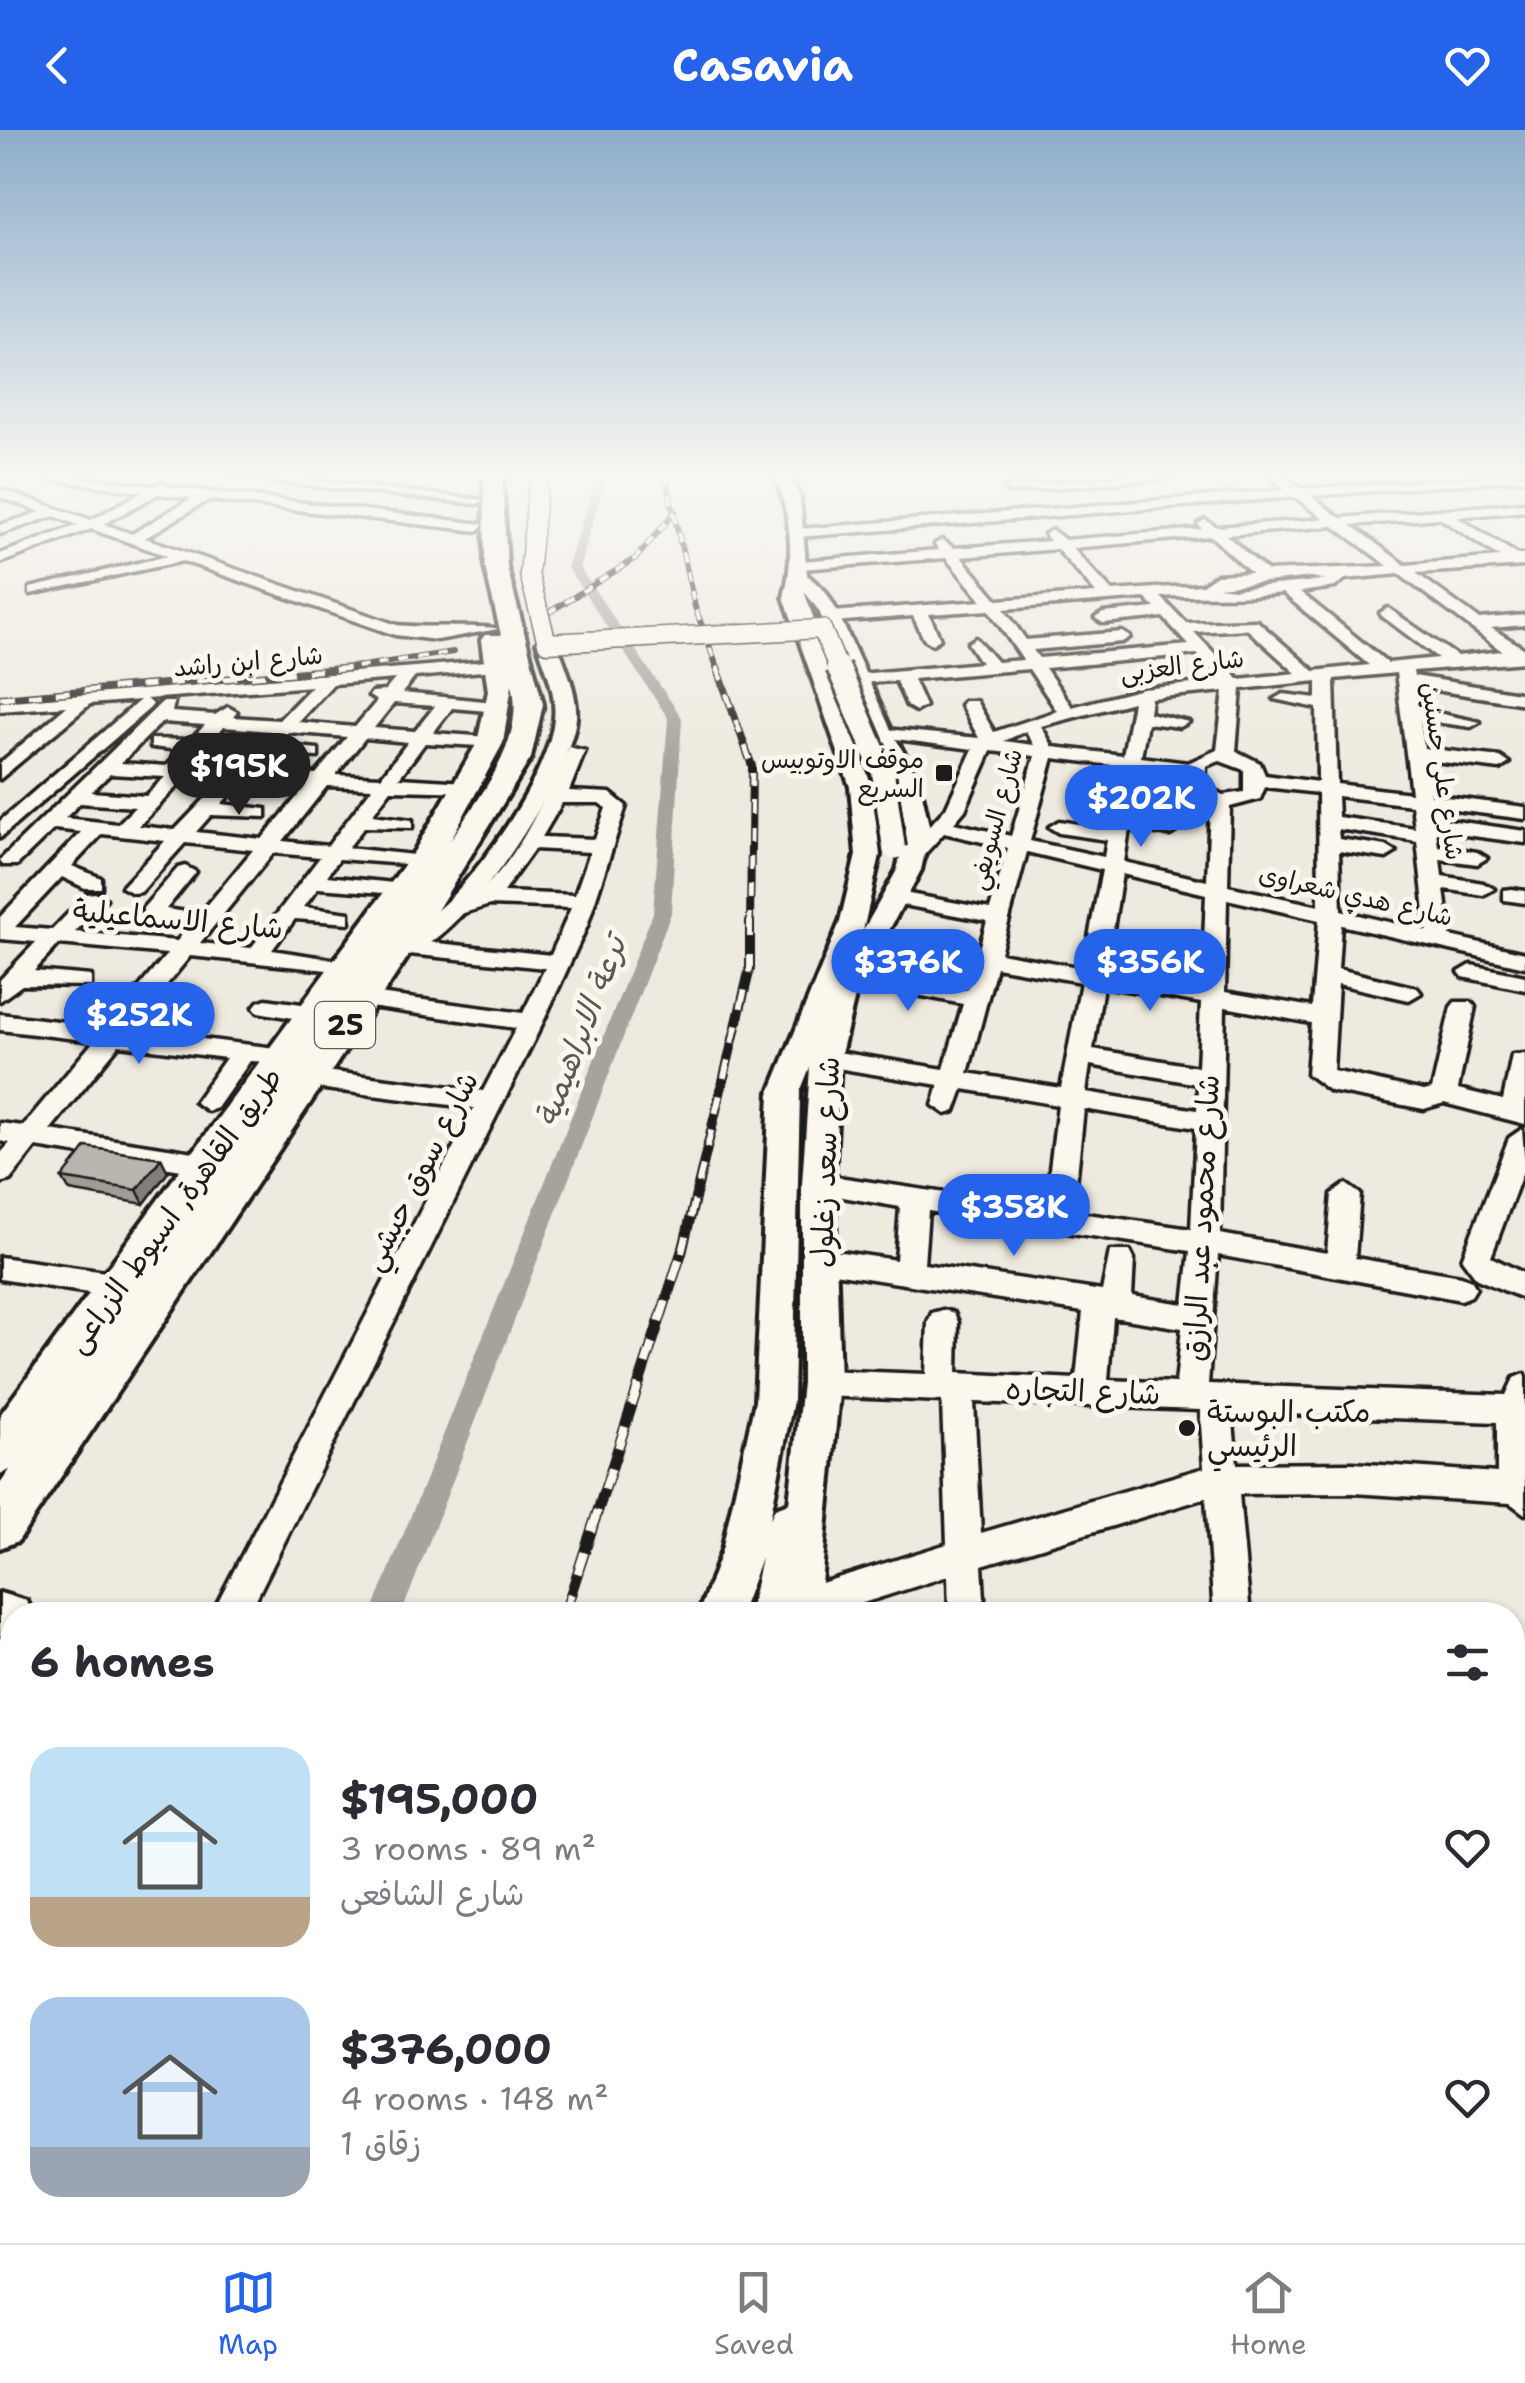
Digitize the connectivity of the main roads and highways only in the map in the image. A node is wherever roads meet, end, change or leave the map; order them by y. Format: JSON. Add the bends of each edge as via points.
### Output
{"nodes":[{"id":1,"x":801,"y":572,"type":"joint"},
{"id":2,"x":485,"y":573,"type":"edge"},
{"id":3,"x":487,"y":573,"type":"edge"},
{"id":4,"x":530,"y":573,"type":"edge"},
{"id":5,"x":547,"y":644,"type":"junction"},
{"id":6,"x":892,"y":855,"type":"junction"},
{"id":7,"x":437,"y":856,"type":"junction"},
{"id":8,"x":878,"y":896,"type":"junction"},
{"id":9,"x":400,"y":946,"type":"junction"},
{"id":10,"x":362,"y":983,"type":"junction"},
{"id":11,"x":815,"y":1016,"type":"junction"},
{"id":12,"x":297,"y":1068,"type":"junction"},
{"id":13,"x":209,"y":1178,"type":"junction"},
{"id":14,"x":6,"y":1435,"type":"edge"},
{"id":15,"x":0,"y":1498,"type":"edge"},
{"id":16,"x":0,"y":1525,"type":"edge"},
{"id":17,"x":723,"y":1602,"type":"edge"},
{"id":18,"x":790,"y":1602,"type":"edge"},
{"id":19,"x":790,"y":1602,"type":"edge"}],
"edges":[{"from":1,"to":6,"type":"main road","name":"شارع سعد زغلول","via":[[793,598]]},
{"from":1,"to":6,"type":"main road","name":"شارع سعد زغلول","via":[[831,617],[916,802]]},
{"from":2,"to":7,"type":"highway","name":"طريق القاهرة, اسيوط الزراعى","number":"25","via":[[500,665],[499,707],[490,743]]},
{"from":3,"to":7,"type":"highway","name":"طريق القاهرة, اسيوط الزراعى","number":"25","via":[[528,688],[529,722],[518,758]]},
{"from":4,"to":5,"type":"main road","name":"طريق القاهرة, اسيوط الزراعى","bridge":true},
{"from":5,"to":6,"type":"main road","bridge":true,"via":[[822,628],[882,772]]},
{"from":5,"to":9,"type":"main road","name":"طريق القاهرة, اسيوط الزراعى","via":[[565,700],[569,746],[454,909]]},
{"from":6,"to":8,"type":"main road","name":"شارع سعد زغلول"},
{"from":6,"to":8,"type":"main road","name":"شارع سعد زغلول"},
{"from":7,"to":9,"type":"highway","name":"طريق القاهرة, اسيوط الزراعى","number":"25"},
{"from":7,"to":10,"type":"highway","name":"طريق القاهرة, اسيوط الزراعى","number":"25","via":[[403,890]]},
{"from":8,"to":11,"type":"main road","name":"شارع سعد زغلول"},
{"from":8,"to":18,"type":"main road","name":"شارع سعد زغلول","via":[[836,1010],[826,1058],[818,1184],[821,1383]]},
{"from":9,"to":10,"type":"highway","name":"طريق القاهرة, اسيوط الزراعى","number":"25"},
{"from":9,"to":13,"type":"main road","name":"طريق القاهرة, اسيوط الزراعى","via":[[369,972]]},
{"from":10,"to":12,"type":"highway","name":"طريق القاهرة, اسيوط الزراعى","number":"25"},
{"from":10,"to":12,"type":"highway","name":"طريق القاهرة, اسيوط الزراعى","number":"25","via":[[316,1014]]},
{"from":11,"to":17,"type":"main road","name":"شارع سعد زغلول","via":[[784,1092],[774,1401],[747,1532]]},
{"from":11,"to":19,"type":"main road","via":[[806,1123],[811,1385]]},
{"from":12,"to":13,"type":"highway","name":"طريق القاهرة, اسيوط الزراعى","number":"25"},
{"from":12,"to":16,"type":"highway","name":"طريق القاهرة, اسيوط الزراعى","number":"25"},
{"from":13,"to":14,"type":"highway","name":"طريق القاهرة, اسيوط الزراعى","number":"25"},
{"from":13,"to":15,"type":"main road"}]}
